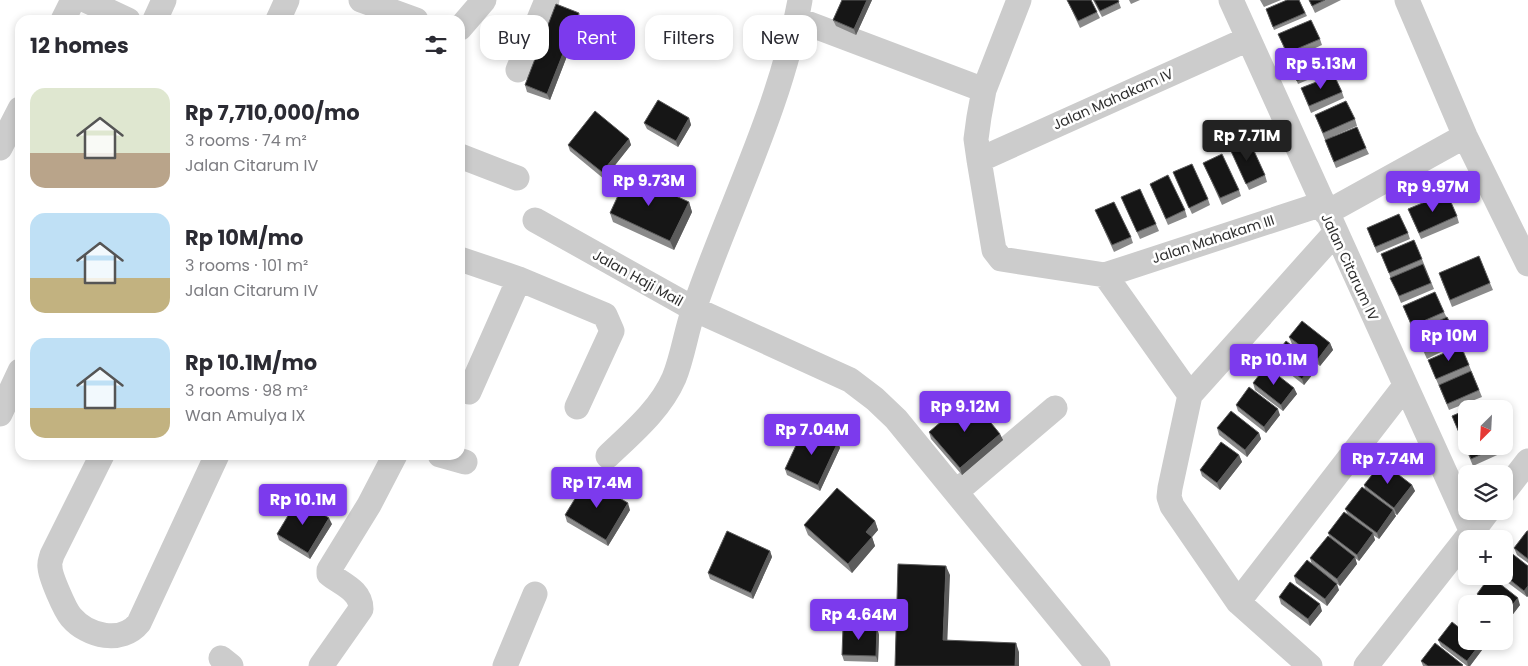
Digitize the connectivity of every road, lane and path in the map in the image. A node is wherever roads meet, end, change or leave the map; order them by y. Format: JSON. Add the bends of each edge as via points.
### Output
{"nodes":[{"id":1,"x":164,"y":0,"type":"edge"},
{"id":2,"x":287,"y":0,"type":"edge"},
{"id":3,"x":361,"y":0,"type":"edge"},
{"id":4,"x":484,"y":0,"type":"edge"},
{"id":5,"x":547,"y":0,"type":"edge"},
{"id":6,"x":1019,"y":0,"type":"edge"},
{"id":7,"x":1231,"y":0,"type":"edge"},
{"id":8,"x":1407,"y":0,"type":"edge"},
{"id":9,"x":98,"y":8,"type":"edge"},
{"id":10,"x":798,"y":9,"type":"edge"},
{"id":11,"x":78,"y":15,"type":"edge"},
{"id":12,"x":157,"y":15,"type":"edge"},
{"id":13,"x":280,"y":15,"type":"edge"},
{"id":14,"x":402,"y":15,"type":"edge"},
{"id":15,"x":465,"y":22,"type":"edge"},
{"id":16,"x":1248,"y":39,"type":"junction"},
{"id":17,"x":518,"y":70,"type":"dead end"},
{"id":18,"x":984,"y":90,"type":"junction"},
{"id":19,"x":15,"y":119,"type":"edge"},
{"id":20,"x":1460,"y":138,"type":"junction"},
{"id":21,"x":0,"y":148,"type":"edge"},
{"id":22,"x":465,"y":158,"type":"edge"},
{"id":23,"x":979,"y":160,"type":"junction"},
{"id":24,"x":517,"y":178,"type":"dead end"},
{"id":25,"x":1328,"y":217,"type":"junction"},
{"id":26,"x":534,"y":220,"type":"dead end"},
{"id":27,"x":465,"y":261,"type":"edge"},
{"id":28,"x":1528,"y":264,"type":"edge"},
{"id":29,"x":1105,"y":275,"type":"junction"},
{"id":30,"x":519,"y":279,"type":"junction"},
{"id":31,"x":694,"y":309,"type":"junction"},
{"id":32,"x":15,"y":382,"type":"edge"},
{"id":33,"x":1405,"y":386,"type":"junction"},
{"id":34,"x":469,"y":392,"type":"dead end"},
{"id":35,"x":1190,"y":395,"type":"junction"},
{"id":36,"x":577,"y":407,"type":"dead end"},
{"id":37,"x":1055,"y":408,"type":"dead end"},
{"id":38,"x":0,"y":414,"type":"edge"},
{"id":39,"x":608,"y":456,"type":"dead end"},
{"id":40,"x":100,"y":460,"type":"edge"},
{"id":41,"x":215,"y":460,"type":"edge"},
{"id":42,"x":392,"y":460,"type":"edge"},
{"id":43,"x":458,"y":460,"type":"edge"},
{"id":44,"x":1528,"y":461,"type":"edge"},
{"id":45,"x":465,"y":462,"type":"dead end"},
{"id":46,"x":1513,"y":480,"type":"edge"},
{"id":47,"x":956,"y":492,"type":"junction"},
{"id":48,"x":1481,"y":520,"type":"edge"},
{"id":49,"x":1465,"y":530,"type":"edge"},
{"id":50,"x":1473,"y":530,"type":"edge"},
{"id":51,"x":1458,"y":551,"type":"edge"},
{"id":52,"x":536,"y":594,"type":"dead end"},
{"id":53,"x":1238,"y":602,"type":"junction"},
{"id":54,"x":1376,"y":662,"type":"edge"},
{"id":55,"x":321,"y":666,"type":"edge"},
{"id":56,"x":506,"y":666,"type":"edge"},
{"id":57,"x":1098,"y":666,"type":"edge"},
{"id":58,"x":1310,"y":666,"type":"edge"}],
"edges":[{"from":1,"to":12,"type":"street"},
{"from":2,"to":13,"type":"street"},
{"from":3,"to":14,"type":"street"},
{"from":4,"to":15,"type":"street"},
{"from":5,"to":17,"type":"street"},
{"from":6,"to":18,"type":"street"},
{"from":7,"to":16,"type":"street","name":"Jalan Citarum IV"},
{"from":8,"to":20,"type":"street"},
{"from":9,"to":11,"type":"street"},
{"from":10,"to":18,"type":"street","via":[[916,64]]},
{"from":10,"to":31,"type":"street","via":[[756,154]]},
{"from":16,"to":23,"type":"street","name":"Jalan Mahakam IV"},
{"from":16,"to":25,"type":"street","name":"Jalan Citarum IV"},
{"from":18,"to":23,"type":"street","via":[[976,139]]},
{"from":19,"to":21,"type":"street"},
{"from":20,"to":25,"type":"street"},
{"from":20,"to":28,"type":"street"},
{"from":22,"to":24,"type":"street"},
{"from":23,"to":29,"type":"street","via":[[994,250],[1001,259]]},
{"from":25,"to":29,"type":"street","name":"Jalan Mahakam III"},
{"from":25,"to":33,"type":"street","name":"Jalan Citarum IV"},
{"from":25,"to":35,"type":"street"},
{"from":26,"to":31,"type":"street","name":"Jalan Haji Mail"},
{"from":27,"to":30,"type":"street"},
{"from":29,"to":35,"type":"street"},
{"from":30,"to":34,"type":"street"},
{"from":30,"to":36,"type":"street","via":[[605,315],[611,324],[612,331]]},
{"from":31,"to":39,"type":"street","name":"Jalan Haji Mail","via":[[673,379],[649,417]]},
{"from":31,"to":47,"type":"street","via":[[850,380],[896,419]]},
{"from":32,"to":38,"type":"street"},
{"from":33,"to":49,"type":"street","name":"Jalan Citarum IV"},
{"from":33,"to":53,"type":"street"},
{"from":35,"to":53,"type":"street","via":[[1169,497]]},
{"from":37,"to":47,"type":"street"},
{"from":40,"to":41,"type":"street","via":[[49,566],[70,616],[78,624],[106,636],[121,636],[133,631],[139,623]]},
{"from":42,"to":55,"type":"street","via":[[370,504],[329,570],[333,578],[357,594],[361,609]]},
{"from":43,"to":45,"type":"street"},
{"from":44,"to":46,"type":"street"},
{"from":47,"to":57,"type":"street"},
{"from":48,"to":50,"type":"street"},
{"from":51,"to":54,"type":"street"},
{"from":52,"to":56,"type":"street"},
{"from":53,"to":58,"type":"street"}]}
